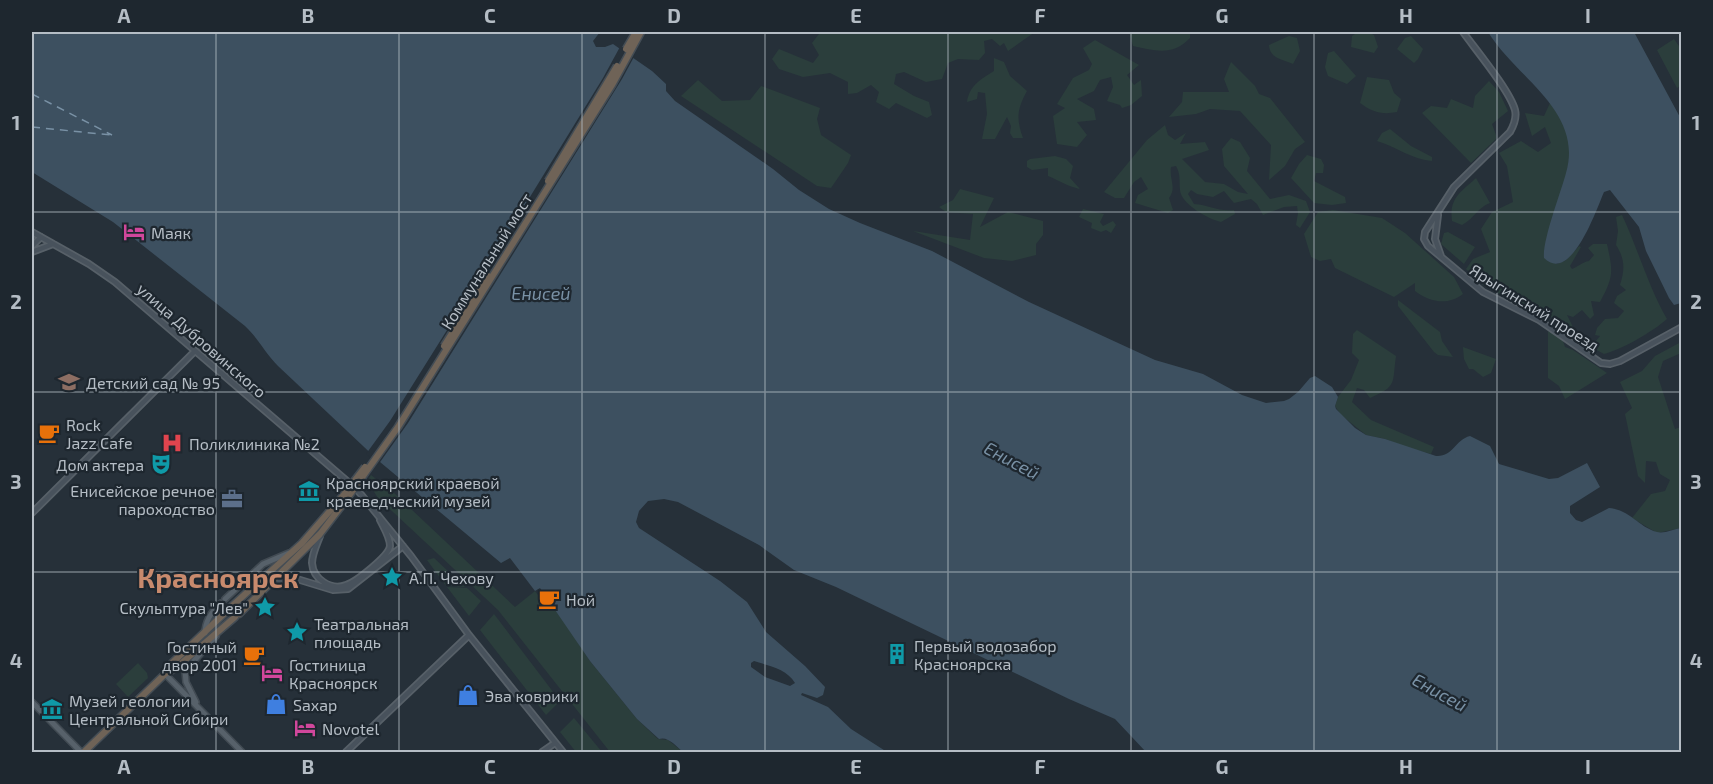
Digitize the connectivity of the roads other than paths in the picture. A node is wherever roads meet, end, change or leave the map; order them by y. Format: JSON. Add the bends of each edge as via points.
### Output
{"nodes":[{"id":1,"x":636,"y":32,"type":"edge"},
{"id":2,"x":641,"y":32,"type":"edge"},
{"id":3,"x":1463,"y":32,"type":"edge"},
{"id":4,"x":1439,"y":209,"type":"junction"},
{"id":5,"x":32,"y":232,"type":"edge"},
{"id":6,"x":41,"y":237,"type":"junction"},
{"id":7,"x":53,"y":244,"type":"junction"},
{"id":8,"x":32,"y":246,"type":"edge"},
{"id":9,"x":32,"y":252,"type":"edge"},
{"id":10,"x":1443,"y":260,"type":"junction"},
{"id":11,"x":1682,"y":327,"type":"edge"},
{"id":12,"x":195,"y":351,"type":"junction"},
{"id":13,"x":347,"y":481,"type":"dead end"},
{"id":14,"x":359,"y":492,"type":"dead end"},
{"id":15,"x":344,"y":499,"type":"junction"},
{"id":16,"x":375,"y":510,"type":"junction"},
{"id":17,"x":32,"y":513,"type":"edge"},
{"id":18,"x":320,"y":534,"type":"junction"},
{"id":19,"x":403,"y":546,"type":"junction"},
{"id":20,"x":290,"y":553,"type":"junction"},
{"id":21,"x":270,"y":585,"type":"junction"},
{"id":22,"x":224,"y":628,"type":"junction"},
{"id":23,"x":205,"y":633,"type":"junction"},
{"id":24,"x":469,"y":635,"type":"junction"},
{"id":25,"x":165,"y":674,"type":"junction"},
{"id":26,"x":32,"y":702,"type":"edge"},
{"id":27,"x":200,"y":709,"type":"junction"},
{"id":28,"x":555,"y":743,"type":"junction"},
{"id":29,"x":82,"y":753,"type":"edge"},
{"id":30,"x":242,"y":753,"type":"edge"},
{"id":31,"x":346,"y":753,"type":"edge"},
{"id":32,"x":542,"y":753,"type":"edge"},
{"id":33,"x":563,"y":753,"type":"edge"}],
"edges":[{"from":1,"to":15,"type":"highway","name":"Коммунальный мост","bridge":true,"via":[[605,88]]},
{"from":2,"to":15,"type":"highway","name":"Коммунальный мост","bridge":true,"via":[[612,85],[398,427]]},
{"from":3,"to":4,"type":"main road","name":"Ярыгинский проезд","via":[[1510,98],[1516,111],[1515,121],[1510,132],[1454,187]]},
{"from":4,"to":10,"type":"main road","name":"Ярыгинский проезд","via":[[1435,239]]},
{"from":4,"to":10,"type":"main road","name":"Ярыгинский проезд","via":[[1424,239]]},
{"from":5,"to":6,"type":"main road","name":"улица Дубровинского"},
{"from":6,"to":7,"type":"main road","name":"улица Дубровинского"},
{"from":6,"to":8,"type":"main road"},
{"from":7,"to":9,"type":"main road"},
{"from":7,"to":12,"type":"main road","name":"улица Дубровинского","via":[[116,282]]},
{"from":10,"to":11,"type":"main road","name":"Ярыгинский проезд","via":[[1483,292],[1539,320],[1601,363],[1620,361]]},
{"from":12,"to":13,"type":"main road","name":"улица Дубровинского"},
{"from":12,"to":17,"type":"main road"},
{"from":14,"to":16,"type":"main road"},
{"from":15,"to":18,"type":"highway"},
{"from":15,"to":20,"type":"highway"},
{"from":16,"to":18,"type":"main road","via":[[390,543],[389,550],[345,585],[325,583],[315,573],[312,560]]},
{"from":16,"to":19,"type":"main road"},
{"from":18,"to":21,"type":"highway"},
{"from":19,"to":21,"type":"main road","via":[[348,589],[333,590],[297,579]]},
{"from":19,"to":24,"type":"main road"},
{"from":20,"to":23,"type":"highway"},
{"from":20,"to":23,"type":"main road","via":[[263,564],[211,612]]},
{"from":21,"to":22,"type":"highway"},
{"from":22,"to":25,"type":"highway"},
{"from":22,"to":27,"type":"main road","via":[[185,671],[186,682]]},
{"from":23,"to":25,"type":"highway"},
{"from":24,"to":28,"type":"main road"},
{"from":24,"to":31,"type":"main road"},
{"from":25,"to":27,"type":"main road"},
{"from":25,"to":29,"type":"highway"},
{"from":26,"to":29,"type":"main road"},
{"from":27,"to":30,"type":"main road"},
{"from":28,"to":32,"type":"main road"},
{"from":28,"to":33,"type":"main road"}]}
